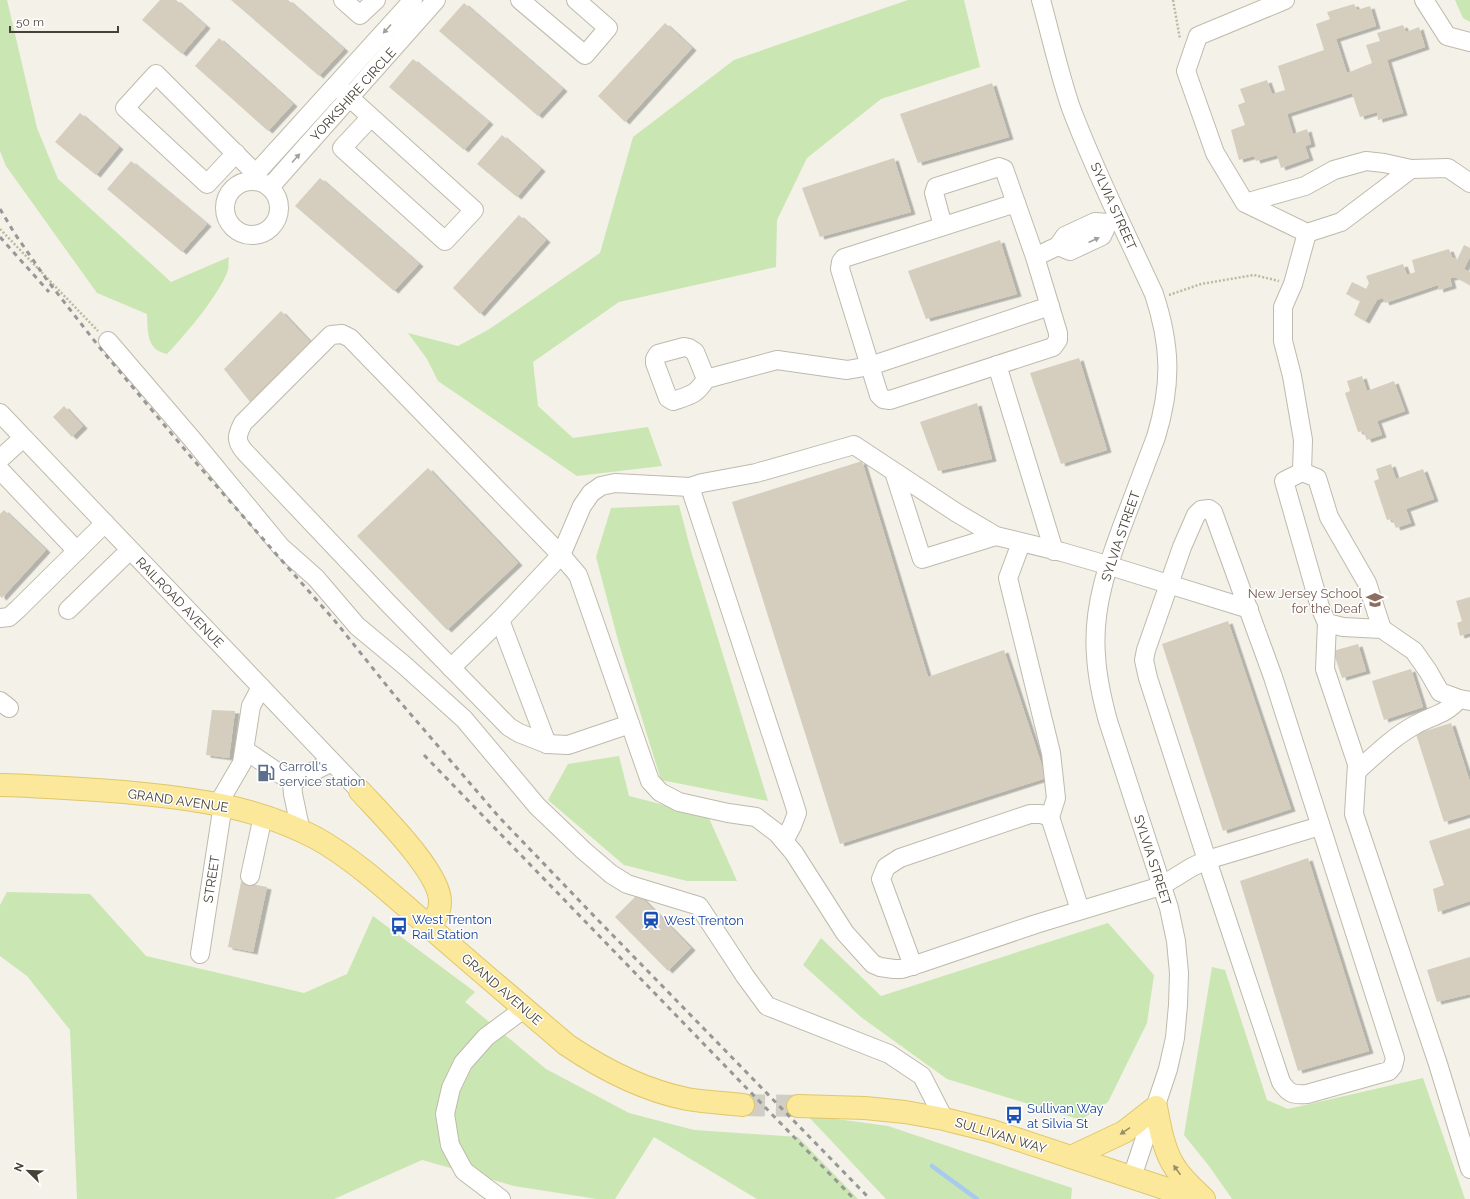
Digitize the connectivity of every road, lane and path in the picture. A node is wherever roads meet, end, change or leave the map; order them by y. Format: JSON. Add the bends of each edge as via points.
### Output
{"nodes":[{"id":1,"x":343,"y":0,"type":"edge"},
{"id":2,"x":376,"y":0,"type":"edge"},
{"id":3,"x":436,"y":0,"type":"edge"},
{"id":4,"x":520,"y":0,"type":"edge"},
{"id":5,"x":576,"y":0,"type":"edge"},
{"id":6,"x":1042,"y":0,"type":"edge"},
{"id":7,"x":1173,"y":0,"type":"edge"},
{"id":8,"x":1285,"y":0,"type":"edge"},
{"id":9,"x":1424,"y":0,"type":"edge"},
{"id":10,"x":411,"y":6,"type":"edge"},
{"id":11,"x":1180,"y":41,"type":"dead end"},
{"id":12,"x":1470,"y":42,"type":"edge"},
{"id":13,"x":336,"y":85,"type":"junction"},
{"id":14,"x":350,"y":98,"type":"junction"},
{"id":15,"x":371,"y":117,"type":"junction"},
{"id":16,"x":236,"y":153,"type":"junction"},
{"id":17,"x":1411,"y":169,"type":"junction"},
{"id":18,"x":258,"y":181,"type":"junction"},
{"id":19,"x":1470,"y":183,"type":"edge"},
{"id":20,"x":1016,"y":202,"type":"junction"},
{"id":21,"x":1245,"y":203,"type":"junction"},
{"id":22,"x":1114,"y":221,"type":"junction"},
{"id":23,"x":943,"y":226,"type":"junction"},
{"id":24,"x":0,"y":229,"type":"edge"},
{"id":25,"x":1307,"y":233,"type":"junction"},
{"id":26,"x":1035,"y":257,"type":"junction"},
{"id":27,"x":1293,"y":284,"type":"junction"},
{"id":28,"x":1154,"y":294,"type":"junction"},
{"id":29,"x":1050,"y":306,"type":"junction"},
{"id":30,"x":108,"y":342,"type":"joint"},
{"id":31,"x":997,"y":365,"type":"junction"},
{"id":32,"x":870,"y":366,"type":"junction"},
{"id":33,"x":706,"y":378,"type":"dead end"},
{"id":34,"x":0,"y":413,"type":"edge"},
{"id":35,"x":23,"y":438,"type":"junction"},
{"id":36,"x":1,"y":470,"type":"edge"},
{"id":37,"x":894,"y":472,"type":"junction"},
{"id":38,"x":1302,"y":472,"type":"junction"},
{"id":39,"x":690,"y":487,"type":"junction"},
{"id":40,"x":105,"y":523,"type":"junction"},
{"id":41,"x":996,"y":536,"type":"junction"},
{"id":42,"x":1021,"y":543,"type":"junction"},
{"id":43,"x":130,"y":550,"type":"junction"},
{"id":44,"x":1054,"y":550,"type":"junction"},
{"id":45,"x":77,"y":551,"type":"junction"},
{"id":46,"x":561,"y":555,"type":"junction"},
{"id":47,"x":1107,"y":565,"type":"junction"},
{"id":48,"x":1169,"y":585,"type":"junction"},
{"id":49,"x":1249,"y":609,"type":"junction"},
{"id":50,"x":68,"y":610,"type":"dead end"},
{"id":51,"x":0,"y":618,"type":"edge"},
{"id":52,"x":500,"y":620,"type":"junction"},
{"id":53,"x":1327,"y":623,"type":"junction"},
{"id":54,"x":1382,"y":629,"type":"junction"},
{"id":55,"x":451,"y":668,"type":"junction"},
{"id":56,"x":260,"y":687,"type":"junction"},
{"id":57,"x":1465,"y":700,"type":"edge"},
{"id":58,"x":630,"y":724,"type":"junction"},
{"id":59,"x":547,"y":744,"type":"junction"},
{"id":60,"x":245,"y":750,"type":"junction"},
{"id":61,"x":332,"y":762,"type":"junction"},
{"id":62,"x":1356,"y":771,"type":"junction"},
{"id":63,"x":292,"y":782,"type":"junction"},
{"id":64,"x":0,"y":785,"type":"edge"},
{"id":65,"x":360,"y":791,"type":"joint"},
{"id":66,"x":220,"y":804,"type":"junction"},
{"id":67,"x":263,"y":816,"type":"junction"},
{"id":68,"x":1050,"y":817,"type":"junction"},
{"id":69,"x":1320,"y":826,"type":"junction"},
{"id":70,"x":301,"y":832,"type":"junction"},
{"id":71,"x":784,"y":841,"type":"junction"},
{"id":72,"x":1207,"y":860,"type":"junction"},
{"id":73,"x":250,"y":876,"type":"dead end"},
{"id":74,"x":1161,"y":886,"type":"junction"},
{"id":75,"x":1080,"y":910,"type":"junction"},
{"id":76,"x":429,"y":927,"type":"junction"},
{"id":77,"x":200,"y":954,"type":"dead end"},
{"id":78,"x":913,"y":966,"type":"junction"},
{"id":79,"x":524,"y":1008,"type":"junction"},
{"id":80,"x":742,"y":1105,"type":"tunnel mouth"},
{"id":81,"x":798,"y":1106,"type":"tunnel mouth"},
{"id":82,"x":1156,"y":1107,"type":"junction"},
{"id":83,"x":944,"y":1119,"type":"junction"},
{"id":84,"x":1071,"y":1157,"type":"junction"},
{"id":85,"x":1470,"y":1169,"type":"edge"},
{"id":86,"x":1132,"y":1177,"type":"junction"},
{"id":87,"x":501,"y":1199,"type":"edge"},
{"id":88,"x":1197,"y":1199,"type":"edge"},
{"id":89,"x":1204,"y":1199,"type":"edge"}],
"edges":[{"from":1,"to":2,"type":"street","via":[[360,15]]},
{"from":3,"to":10,"type":"street","name":"YORKSHIRE CIRCLE"},
{"from":4,"to":5,"type":"street","via":[[585,55],[608,28]]},
{"from":6,"to":22,"type":"street","name":"SYLVIA STREET","via":[[1071,108]]},
{"from":7,"to":11,"type":"path"},
{"from":8,"to":21,"type":"street","via":[[1198,36],[1186,71],[1215,153]]},
{"from":9,"to":12,"type":"street","via":[[1447,36]]},
{"from":10,"to":13,"type":"street","name":"YORKSHIRE CIRCLE","one_way":true},
{"from":10,"to":14,"type":"street","name":"YORKSHIRE CIRCLE"},
{"from":13,"to":14,"type":"street"},
{"from":13,"to":18,"type":"street","name":"YORKSHIRE CIRCLE"},
{"from":14,"to":15,"type":"street"},
{"from":18,"to":14,"type":"street","name":"YORKSHIRE CIRCLE","one_way":true},
{"from":15,"to":15,"type":"street","via":[[474,210],[445,241],[342,148]]},
{"from":16,"to":16,"type":"street","via":[[156,74],[124,108],[207,184]]},
{"from":16,"to":18,"type":"street","via":[[253,170]]},
{"from":17,"to":19,"type":"street","via":[[1448,168]]},
{"from":17,"to":21,"type":"street","via":[[1366,161],[1334,170],[1306,186]]},
{"from":17,"to":25,"type":"street","via":[[1341,222]]},
{"from":20,"to":23,"type":"street"},
{"from":20,"to":23,"type":"street","via":[[1004,168],[999,167],[936,187],[934,193]]},
{"from":20,"to":26,"type":"street"},
{"from":21,"to":25,"type":"street"},
{"from":22,"to":26,"type":"street","via":[[1102,236],[1070,251],[1058,246]]},
{"from":22,"to":28,"type":"street","name":"SYLVIA STREET"},
{"from":23,"to":32,"type":"street","via":[[844,258],[841,262],[840,269]]},
{"from":24,"to":30,"type":"path"},
{"from":25,"to":27,"type":"street"},
{"from":26,"to":29,"type":"street"},
{"from":27,"to":28,"type":"path","via":[[1254,275],[1202,284],[1171,295]]},
{"from":27,"to":38,"type":"street","via":[[1282,307],[1283,341],[1303,440]]},
{"from":28,"to":47,"type":"street","name":"SYLVIA STREET","via":[[1167,341],[1167,392],[1156,436]]},
{"from":29,"to":31,"type":"street","via":[[1058,333],[1058,340],[1053,347]]},
{"from":29,"to":32,"type":"street"},
{"from":30,"to":83,"type":"street","via":[[281,547],[316,578],[357,626],[464,720],[536,806],[583,850],[627,884],[699,906],[767,1006],[890,1054],[922,1076]]},
{"from":31,"to":32,"type":"street","via":[[890,400],[879,395]]},
{"from":31,"to":44,"type":"street"},
{"from":32,"to":33,"type":"street","via":[[847,370],[777,360]]},
{"from":34,"to":35,"type":"street","name":"RAILROAD AVENUE"},
{"from":35,"to":36,"type":"street"},
{"from":35,"to":40,"type":"street","name":"RAILROAD AVENUE"},
{"from":36,"to":45,"type":"street"},
{"from":37,"to":39,"type":"street","via":[[854,445],[756,473]]},
{"from":37,"to":41,"type":"street"},
{"from":37,"to":41,"type":"street","via":[[922,559]]},
{"from":38,"to":53,"type":"street","via":[[1284,481],[1320,608]]},
{"from":38,"to":54,"type":"street","via":[[1317,478],[1329,517],[1367,583]]},
{"from":39,"to":46,"type":"street","via":[[615,483],[601,486],[591,493],[582,506]]},
{"from":39,"to":71,"type":"street","via":[[794,800],[796,813]]},
{"from":40,"to":43,"type":"street","name":"RAILROAD AVENUE"},
{"from":40,"to":45,"type":"street"},
{"from":41,"to":42,"type":"street"},
{"from":42,"to":44,"type":"street"},
{"from":42,"to":68,"type":"street","via":[[1008,578],[1051,753],[1056,798]]},
{"from":43,"to":50,"type":"street"},
{"from":43,"to":56,"type":"street","name":"RAILROAD AVENUE"},
{"from":44,"to":47,"type":"street"},
{"from":45,"to":51,"type":"street","via":[[9,617]]},
{"from":46,"to":52,"type":"street"},
{"from":46,"to":55,"type":"street","via":[[350,338],[342,334],[331,335],[243,423],[238,444]]},
{"from":46,"to":58,"type":"street","via":[[578,575]]},
{"from":47,"to":48,"type":"street"},
{"from":47,"to":74,"type":"street","name":"SYLVIA STREET","via":[[1096,627],[1100,690]]},
{"from":48,"to":49,"type":"street"},
{"from":48,"to":49,"type":"street","via":[[1182,546],[1196,516],[1201,510],[1210,509]]},
{"from":48,"to":72,"type":"street","via":[[1144,660]]},
{"from":49,"to":69,"type":"street"},
{"from":52,"to":55,"type":"street"},
{"from":52,"to":59,"type":"street"},
{"from":53,"to":54,"type":"street","via":[[1343,627]]},
{"from":53,"to":62,"type":"street","via":[[1326,669],[1357,764]]},
{"from":54,"to":57,"type":"street","via":[[1414,651],[1440,692]]},
{"from":55,"to":59,"type":"street","via":[[509,727]]},
{"from":56,"to":60,"type":"street","via":[[251,706]]},
{"from":56,"to":61,"type":"street","name":"RAILROAD AVENUE"},
{"from":57,"to":62,"type":"street","via":[[1415,725],[1388,743]]},
{"from":58,"to":59,"type":"street","via":[[568,745]]},
{"from":58,"to":71,"type":"street","via":[[650,781],[660,792],[679,802],[756,817]]},
{"from":60,"to":63,"type":"street"},
{"from":60,"to":66,"type":"street","via":[[242,763]]},
{"from":61,"to":63,"type":"street"},
{"from":61,"to":65,"type":"street","name":"RAILROAD AVENUE"},
{"from":62,"to":85,"type":"street","via":[[1354,814],[1438,1064]]},
{"from":63,"to":70,"type":"street"},
{"from":64,"to":66,"type":"main road","name":"GRAND AVENUE","via":[[87,789]]},
{"from":65,"to":76,"type":"main road","via":[[400,834],[422,862],[439,890],[440,909]]},
{"from":66,"to":67,"type":"main road","name":"GRAND AVENUE"},
{"from":66,"to":77,"type":"street","name":"STREET"},
{"from":67,"to":70,"type":"main road","name":"GRAND AVENUE"},
{"from":67,"to":73,"type":"street"},
{"from":68,"to":75,"type":"street"},
{"from":68,"to":78,"type":"street","via":[[1030,814],[900,858],[886,867],[881,879]]},
{"from":69,"to":72,"type":"street"},
{"from":69,"to":72,"type":"street","via":[[1395,1058],[1389,1071],[1307,1094],[1293,1095],[1285,1088]]},
{"from":70,"to":76,"type":"main road","name":"GRAND AVENUE","via":[[357,865]]},
{"from":71,"to":78,"type":"street","via":[[845,933],[873,964],[894,969]]},
{"from":72,"to":74,"type":"street"},
{"from":74,"to":75,"type":"street"},
{"from":74,"to":82,"type":"street","name":"SYLVIA STREET","via":[[1176,941],[1179,973],[1175,1038]]},
{"from":75,"to":78,"type":"street"},
{"from":76,"to":79,"type":"main road","name":"GRAND AVENUE"},
{"from":79,"to":80,"type":"main road","name":"GRAND AVENUE","via":[[568,1045],[622,1078],[687,1099]]},
{"from":79,"to":87,"type":"street","via":[[486,1037],[464,1063],[450,1088],[445,1114],[450,1145],[464,1171]]},
{"from":81,"to":83,"type":"main road","name":"SULLIVAN WAY","via":[[865,1108]]},
{"from":82,"to":84,"type":"main road","one_way":true,"via":[[1124,1132]]},
{"from":82,"to":86,"type":"street","name":"SYLVIA STREET"},
{"from":89,"to":82,"type":"main road","one_way":true,"via":[[1174,1166],[1160,1127]]},
{"from":83,"to":84,"type":"main road","name":"SULLIVAN WAY","via":[[992,1131]]},
{"from":84,"to":86,"type":"main road","name":"SULLIVAN WAY"},
{"from":86,"to":88,"type":"main road","name":"SULLIVAN WAY"}]}
